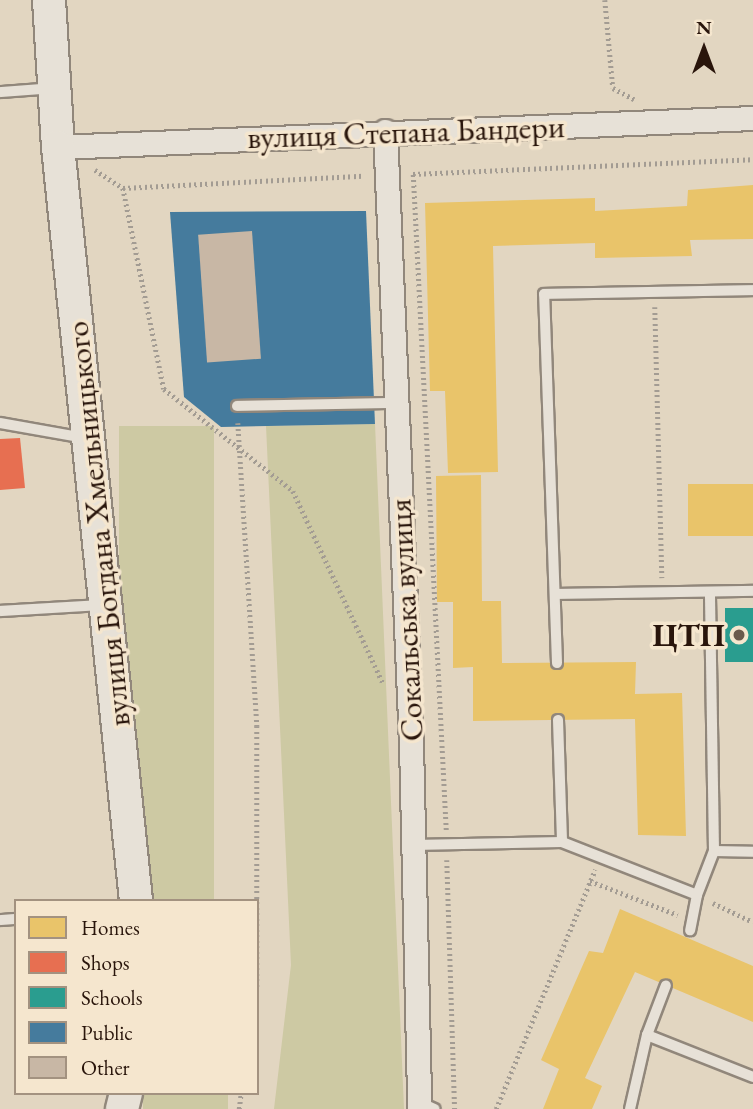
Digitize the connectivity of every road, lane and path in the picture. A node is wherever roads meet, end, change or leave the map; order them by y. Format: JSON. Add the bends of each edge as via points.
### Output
{"nodes":[{"id":1,"x":49,"y":0,"type":"edge"},
{"id":2,"x":605,"y":0,"type":"edge"},
{"id":3,"x":55,"y":88,"type":"junction"},
{"id":4,"x":0,"y":92,"type":"edge"},
{"id":5,"x":753,"y":118,"type":"edge"},
{"id":6,"x":675,"y":121,"type":"junction"},
{"id":7,"x":384,"y":131,"type":"junction"},
{"id":8,"x":58,"y":147,"type":"junction"},
{"id":9,"x":753,"y":159,"type":"edge"},
{"id":10,"x":413,"y":174,"type":"junction"},
{"id":11,"x":386,"y":175,"type":"junction"},
{"id":12,"x":123,"y":188,"type":"junction"},
{"id":13,"x":753,"y":290,"type":"edge"},
{"id":14,"x":654,"y":292,"type":"junction"},
{"id":15,"x":396,"y":403,"type":"junction"},
{"id":16,"x":237,"y":406,"type":"joint"},
{"id":17,"x":0,"y":423,"type":"edge"},
{"id":18,"x":91,"y":439,"type":"junction"},
{"id":19,"x":239,"y":449,"type":"junction"},
{"id":20,"x":753,"y":591,"type":"edge"},
{"id":21,"x":662,"y":593,"type":"junction"},
{"id":22,"x":710,"y":593,"type":"junction"},
{"id":23,"x":558,"y":594,"type":"junction"},
{"id":24,"x":107,"y":604,"type":"junction"},
{"id":25,"x":0,"y":611,"type":"edge"},
{"id":26,"x":557,"y":663,"type":"dead end"},
{"id":27,"x":388,"y":692,"type":"dead end"},
{"id":28,"x":558,"y":720,"type":"dead end"},
{"id":29,"x":562,"y":842,"type":"junction"},
{"id":30,"x":446,"y":844,"type":"junction"},
{"id":31,"x":413,"y":845,"type":"junction"},
{"id":32,"x":714,"y":851,"type":"junction"},
{"id":33,"x":753,"y":852,"type":"edge"},
{"id":34,"x":600,"y":857,"type":"junction"},
{"id":35,"x":590,"y":881,"type":"junction"},
{"id":36,"x":696,"y":895,"type":"junction"},
{"id":37,"x":136,"y":899,"type":"edge"},
{"id":38,"x":257,"y":899,"type":"edge"},
{"id":39,"x":753,"y":922,"type":"edge"},
{"id":40,"x":691,"y":925,"type":"joint"},
{"id":41,"x":666,"y":985,"type":"dead end"},
{"id":42,"x":647,"y":1035,"type":"junction"},
{"id":43,"x":753,"y":1077,"type":"edge"},
{"id":44,"x":424,"y":1107,"type":"edge"},
{"id":45,"x":455,"y":1109,"type":"edge"},
{"id":46,"x":496,"y":1109,"type":"edge"},
{"id":47,"x":630,"y":1109,"type":"edge"}],
"edges":[{"from":1,"to":3,"type":"street","name":"вулиця Богдана Хмельницького"},
{"from":2,"to":6,"type":"path","via":[[613,88]]},
{"from":3,"to":4,"type":"lane"},
{"from":3,"to":8,"type":"street","name":"вулиця Богдана Хмельницького"},
{"from":5,"to":6,"type":"street","name":"вулиця Степана Бандери"},
{"from":6,"to":7,"type":"street","name":"вулиця Степана Бандери"},
{"from":7,"to":8,"type":"street","name":"вулиця Степана Бандери"},
{"from":7,"to":11,"type":"street","name":"Сокальська вулиця"},
{"from":8,"to":12,"type":"path"},
{"from":8,"to":18,"type":"street","name":"вулиця Богдана Хмельницького"},
{"from":9,"to":10,"type":"path"},
{"from":10,"to":11,"type":"path"},
{"from":10,"to":30,"type":"path"},
{"from":11,"to":12,"type":"path"},
{"from":11,"to":15,"type":"street","name":"Сокальська вулиця"},
{"from":12,"to":19,"type":"path","via":[[164,389]]},
{"from":13,"to":14,"type":"lane"},
{"from":14,"to":21,"type":"path"},
{"from":14,"to":23,"type":"lane","via":[[544,294]]},
{"from":15,"to":16,"type":"lane"},
{"from":15,"to":31,"type":"street","name":"Сокальська вулиця"},
{"from":16,"to":19,"type":"path"},
{"from":17,"to":18,"type":"lane"},
{"from":18,"to":24,"type":"street","name":"вулиця Богдана Хмельницького"},
{"from":19,"to":27,"type":"path","via":[[293,491]]},
{"from":19,"to":38,"type":"path","via":[[257,726]]},
{"from":20,"to":22,"type":"lane"},
{"from":21,"to":22,"type":"lane"},
{"from":21,"to":23,"type":"lane"},
{"from":22,"to":32,"type":"lane"},
{"from":23,"to":26,"type":"lane"},
{"from":24,"to":25,"type":"lane"},
{"from":24,"to":37,"type":"street","name":"вулиця Богдана Хмельницького"},
{"from":28,"to":29,"type":"lane"},
{"from":29,"to":30,"type":"lane"},
{"from":29,"to":34,"type":"lane"},
{"from":30,"to":31,"type":"lane"},
{"from":30,"to":45,"type":"path"},
{"from":31,"to":44,"type":"street","name":"Сокальська вулиця"},
{"from":32,"to":33,"type":"lane"},
{"from":32,"to":36,"type":"lane"},
{"from":34,"to":35,"type":"path"},
{"from":34,"to":36,"type":"lane"},
{"from":35,"to":40,"type":"path"},
{"from":35,"to":46,"type":"path"},
{"from":36,"to":39,"type":"path"},
{"from":36,"to":40,"type":"lane"},
{"from":41,"to":42,"type":"lane"},
{"from":42,"to":43,"type":"lane"},
{"from":42,"to":47,"type":"lane"}]}
